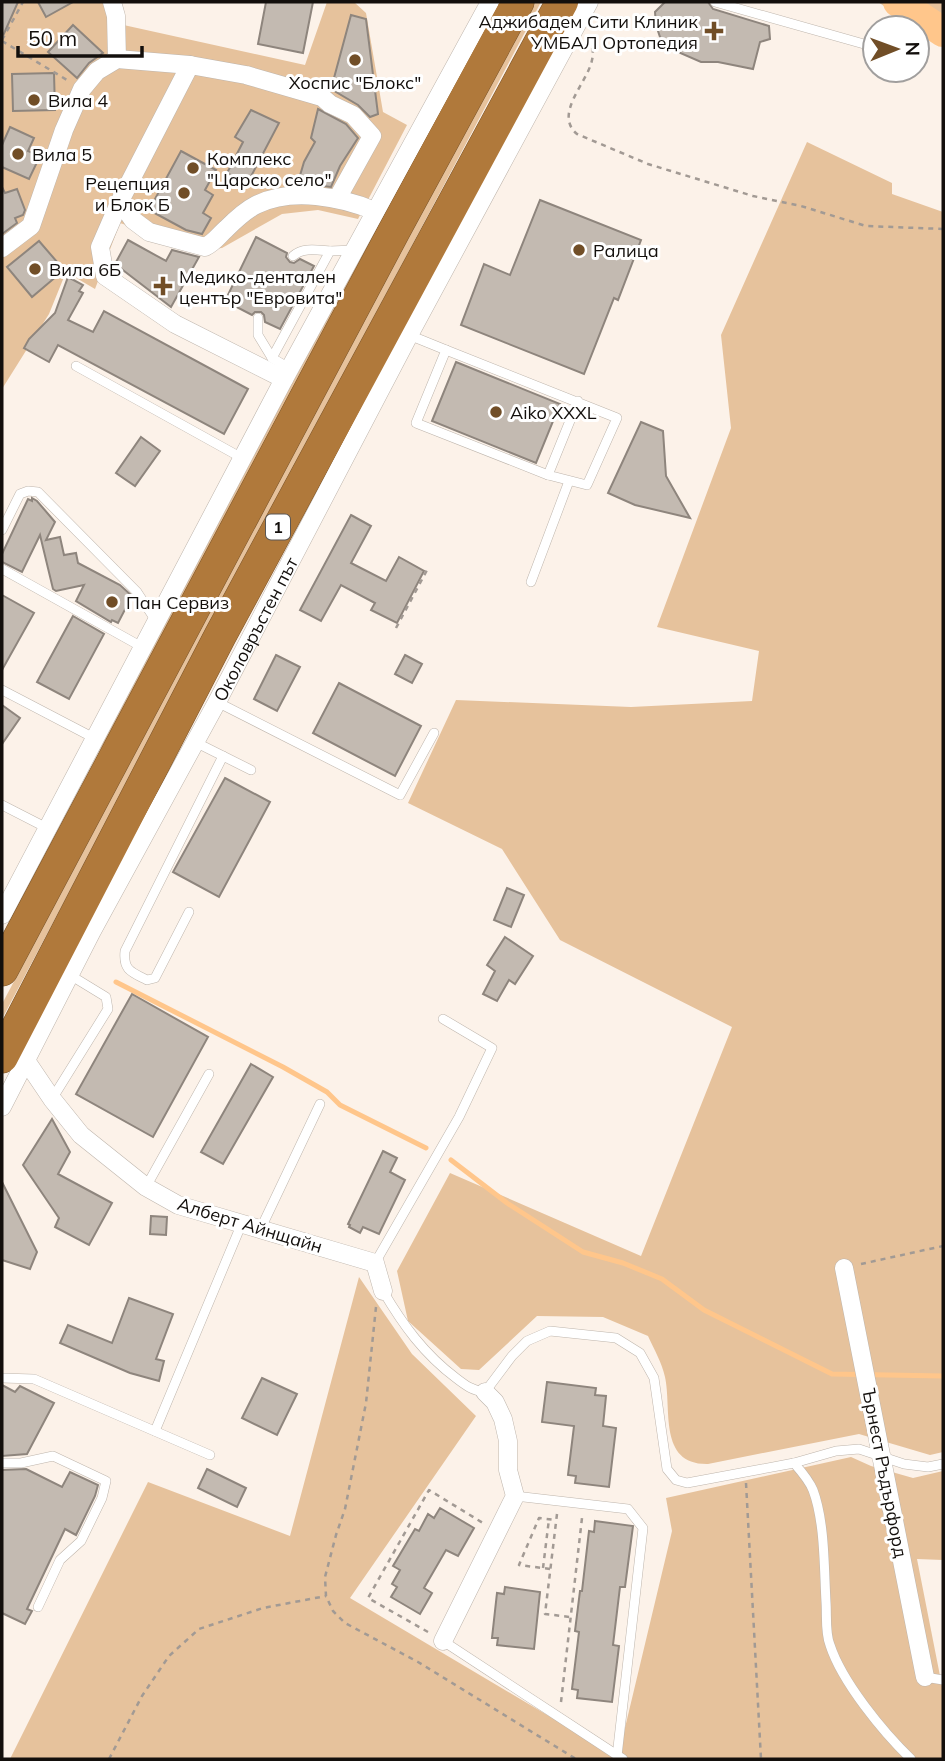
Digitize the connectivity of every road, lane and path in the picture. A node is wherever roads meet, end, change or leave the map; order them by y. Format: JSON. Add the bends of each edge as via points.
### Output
{"nodes":[{"id":1,"x":23,"y":2,"type":"edge"},
{"id":2,"x":112,"y":2,"type":"edge"},
{"id":3,"x":490,"y":2,"type":"edge"},
{"id":4,"x":511,"y":2,"type":"edge"},
{"id":5,"x":518,"y":2,"type":"edge"},
{"id":6,"x":589,"y":2,"type":"edge"},
{"id":7,"x":715,"y":2,"type":"edge"},
{"id":8,"x":569,"y":14,"type":"edge"},
{"id":9,"x":498,"y":39,"type":"junction"},
{"id":10,"x":2,"y":41,"type":"edge"},
{"id":11,"x":861,"y":43,"type":"edge"},
{"id":12,"x":117,"y":59,"type":"junction"},
{"id":13,"x":190,"y":65,"type":"junction"},
{"id":14,"x":82,"y":89,"type":"junction"},
{"id":15,"x":337,"y":199,"type":"junction"},
{"id":16,"x":120,"y":201,"type":"junction"},
{"id":17,"x":375,"y":211,"type":"junction"},
{"id":18,"x":943,"y":229,"type":"edge"},
{"id":19,"x":2,"y":248,"type":"edge"},
{"id":20,"x":354,"y":250,"type":"junction"},
{"id":21,"x":330,"y":251,"type":"junction"},
{"id":22,"x":293,"y":256,"type":"dead end"},
{"id":23,"x":258,"y":318,"type":"dead end"},
{"id":24,"x":409,"y":335,"type":"junction"},
{"id":25,"x":446,"y":350,"type":"junction"},
{"id":26,"x":272,"y":358,"type":"junction"},
{"id":27,"x":76,"y":366,"type":"dead end"},
{"id":28,"x":286,"y":374,"type":"junction"},
{"id":29,"x":578,"y":401,"type":"junction"},
{"id":30,"x":242,"y":458,"type":"junction"},
{"id":31,"x":548,"y":475,"type":"junction"},
{"id":32,"x":569,"y":481,"type":"junction"},
{"id":33,"x":2,"y":530,"type":"edge"},
{"id":34,"x":2,"y":569,"type":"edge"},
{"id":35,"x":427,"y":570,"type":"dead end"},
{"id":36,"x":531,"y":582,"type":"dead end"},
{"id":37,"x":156,"y":621,"type":"junction"},
{"id":38,"x":396,"y":628,"type":"dead end"},
{"id":39,"x":142,"y":647,"type":"junction"},
{"id":40,"x":2,"y":690,"type":"edge"},
{"id":41,"x":217,"y":702,"type":"junction"},
{"id":42,"x":434,"y":733,"type":"dead end"},
{"id":43,"x":94,"y":738,"type":"junction"},
{"id":44,"x":195,"y":742,"type":"junction"},
{"id":45,"x":223,"y":756,"type":"junction"},
{"id":46,"x":251,"y":770,"type":"dead end"},
{"id":47,"x":2,"y":805,"type":"edge"},
{"id":48,"x":47,"y":828,"type":"junction"},
{"id":49,"x":189,"y":912,"type":"dead end"},
{"id":50,"x":2,"y":915,"type":"edge"},
{"id":51,"x":2,"y":970,"type":"edge"},
{"id":52,"x":70,"y":975,"type":"junction"},
{"id":53,"x":443,"y":1019,"type":"dead end"},
{"id":54,"x":14,"y":1059,"type":"edge"},
{"id":55,"x":209,"y":1074,"type":"dead end"},
{"id":56,"x":52,"y":1099,"type":"junction"},
{"id":57,"x":320,"y":1104,"type":"dead end"},
{"id":58,"x":2,"y":1107,"type":"edge"},
{"id":59,"x":146,"y":1187,"type":"junction"},
{"id":60,"x":242,"y":1223,"type":"junction"},
{"id":61,"x":261,"y":1228,"type":"junction"},
{"id":62,"x":943,"y":1245,"type":"edge"},
{"id":63,"x":374,"y":1263,"type":"junction"},
{"id":64,"x":844,"y":1268,"type":"joint"},
{"id":65,"x":383,"y":1291,"type":"junction"},
{"id":66,"x":2,"y":1378,"type":"edge"},
{"id":67,"x":485,"y":1392,"type":"junction"},
{"id":68,"x":155,"y":1431,"type":"junction"},
{"id":69,"x":211,"y":1455,"type":"dead end"},
{"id":70,"x":882,"y":1457,"type":"junction"},
{"id":71,"x":2,"y":1463,"type":"edge"},
{"id":72,"x":794,"y":1463,"type":"junction"},
{"id":73,"x":943,"y":1464,"type":"edge"},
{"id":74,"x":745,"y":1473,"type":"junction"},
{"id":75,"x":515,"y":1496,"type":"junction"},
{"id":76,"x":559,"y":1501,"type":"junction"},
{"id":77,"x":583,"y":1504,"type":"junction"},
{"id":78,"x":549,"y":1519,"type":"junction"},
{"id":79,"x":556,"y":1520,"type":"junction"},
{"id":80,"x":485,"y":1524,"type":"dead end"},
{"id":81,"x":543,"y":1568,"type":"junction"},
{"id":82,"x":550,"y":1569,"type":"junction"},
{"id":83,"x":326,"y":1596,"type":"junction"},
{"id":84,"x":38,"y":1607,"type":"dead end"},
{"id":85,"x":570,"y":1617,"type":"junction"},
{"id":86,"x":443,"y":1641,"type":"junction"},
{"id":87,"x":934,"y":1679,"type":"edge"},
{"id":88,"x":559,"y":1717,"type":"junction"},
{"id":89,"x":620,"y":1758,"type":"edge"},
{"id":90,"x":109,"y":1759,"type":"edge"},
{"id":91,"x":576,"y":1759,"type":"edge"},
{"id":92,"x":761,"y":1759,"type":"edge"},
{"id":93,"x":911,"y":1759,"type":"edge"}],
"edges":[{"from":1,"to":10,"type":"path"},
{"from":2,"to":12,"type":"street"},
{"from":3,"to":17,"type":"street"},
{"from":4,"to":9,"type":"highway"},
{"from":5,"to":9,"type":"highway","number":"1"},
{"from":6,"to":8,"type":"street","name":"Околовръстен път"},
{"from":7,"to":11,"type":"lane"},
{"from":8,"to":18,"type":"path","via":[[590,35],[592,48],[592,61],[568,114],[569,125],[577,134],[648,164],[866,226]]},
{"from":8,"to":24,"type":"street","name":"Околовръстен път"},
{"from":8,"to":54,"type":"highway","name":"Околовръстен път","number":"1","via":[[220,636]]},
{"from":9,"to":51,"type":"highway","number":"1"},
{"from":10,"to":14,"type":"path"},
{"from":12,"to":13,"type":"street"},
{"from":12,"to":14,"type":"street","via":[[97,71]]},
{"from":13,"to":15,"type":"street","via":[[246,75],[321,97],[352,115],[372,136]]},
{"from":13,"to":16,"type":"street"},
{"from":14,"to":19,"type":"street","via":[[31,226]]},
{"from":15,"to":16,"type":"street","via":[[280,197],[256,205],[205,247],[149,232]]},
{"from":15,"to":17,"type":"street"},
{"from":16,"to":28,"type":"street","via":[[100,247],[105,276],[175,324]]},
{"from":17,"to":20,"type":"street"},
{"from":20,"to":21,"type":"lane"},
{"from":20,"to":28,"type":"street"},
{"from":21,"to":22,"type":"lane","via":[[299,251]]},
{"from":21,"to":26,"type":"lane"},
{"from":23,"to":26,"type":"lane","via":[[258,335]]},
{"from":24,"to":25,"type":"lane"},
{"from":24,"to":41,"type":"street","name":"Околовръстен път"},
{"from":25,"to":29,"type":"lane"},
{"from":25,"to":31,"type":"lane","via":[[416,423]]},
{"from":26,"to":28,"type":"lane"},
{"from":27,"to":30,"type":"lane"},
{"from":28,"to":30,"type":"street"},
{"from":29,"to":31,"type":"lane"},
{"from":29,"to":32,"type":"lane","via":[[617,418],[587,485]]},
{"from":30,"to":37,"type":"street"},
{"from":31,"to":32,"type":"lane"},
{"from":32,"to":36,"type":"lane"},
{"from":33,"to":37,"type":"lane","via":[[20,494],[38,492],[137,592]]},
{"from":34,"to":39,"type":"lane"},
{"from":35,"to":38,"type":"path"},
{"from":37,"to":39,"type":"street"},
{"from":39,"to":43,"type":"street"},
{"from":40,"to":43,"type":"lane"},
{"from":41,"to":42,"type":"lane","via":[[400,795]]},
{"from":41,"to":44,"type":"street","name":"Околовръстен път"},
{"from":43,"to":48,"type":"street"},
{"from":44,"to":45,"type":"lane"},
{"from":44,"to":52,"type":"street","name":"Околовръстен път"},
{"from":45,"to":46,"type":"lane"},
{"from":45,"to":49,"type":"lane","via":[[125,951],[124,962],[130,971],[147,980],[155,978]]},
{"from":47,"to":48,"type":"lane"},
{"from":48,"to":50,"type":"street"},
{"from":52,"to":54,"type":"street","name":"Околовръстен път"},
{"from":52,"to":56,"type":"lane","via":[[106,997],[108,1009]]},
{"from":53,"to":63,"type":"lane","via":[[492,1048],[459,1117]]},
{"from":54,"to":56,"type":"street","name":"Алберт Айнщайн"},
{"from":54,"to":58,"type":"street","name":"Околовръстен път"},
{"from":55,"to":59,"type":"lane"},
{"from":56,"to":59,"type":"street","name":"Алберт Айнщайн","via":[[81,1135]]},
{"from":57,"to":61,"type":"lane"},
{"from":59,"to":60,"type":"street","name":"Алберт Айнщайн","via":[[178,1205]]},
{"from":60,"to":61,"type":"street","name":"Алберт Айнщайн"},
{"from":60,"to":68,"type":"lane"},
{"from":61,"to":63,"type":"street","name":"Алберт Айнщайн"},
{"from":62,"to":64,"type":"path"},
{"from":63,"to":65,"type":"street"},
{"from":64,"to":70,"type":"street","name":"Ърнест Ръдърфорд"},
{"from":65,"to":67,"type":"lane","via":[[402,1324],[438,1364],[468,1387]]},
{"from":65,"to":83,"type":"path","via":[[374,1313],[366,1403],[345,1509],[325,1577]]},
{"from":66,"to":68,"type":"lane","via":[[34,1379]]},
{"from":67,"to":74,"type":"lane","via":[[527,1341],[550,1331],[616,1338],[640,1353],[654,1378],[667,1469],[676,1480],[687,1483]]},
{"from":67,"to":75,"type":"street","via":[[503,1419]]},
{"from":68,"to":69,"type":"lane"},
{"from":70,"to":72,"type":"lane","via":[[859,1449]]},
{"from":70,"to":73,"type":"lane","via":[[916,1466]]},
{"from":70,"to":87,"type":"street","name":"Ърнест Ръдърфорд"},
{"from":71,"to":84,"type":"lane","via":[[53,1456],[106,1481],[103,1498],[81,1541],[60,1560]]},
{"from":72,"to":74,"type":"lane"},
{"from":72,"to":93,"type":"lane","via":[[812,1488],[817,1505],[829,1644],[865,1705]]},
{"from":74,"to":92,"type":"path"},
{"from":75,"to":76,"type":"lane"},
{"from":75,"to":86,"type":"street"},
{"from":76,"to":77,"type":"lane"},
{"from":76,"to":79,"type":"path"},
{"from":77,"to":85,"type":"path"},
{"from":77,"to":89,"type":"lane","via":[[628,1509],[643,1528]]},
{"from":78,"to":79,"type":"path"},
{"from":78,"to":81,"type":"path"},
{"from":78,"to":81,"type":"path","via":[[539,1518],[519,1565]]},
{"from":79,"to":82,"type":"path"},
{"from":80,"to":86,"type":"path","via":[[429,1490],[368,1598]]},
{"from":81,"to":82,"type":"path"},
{"from":82,"to":85,"type":"path","via":[[545,1614]]},
{"from":83,"to":90,"type":"path","via":[[263,1608],[199,1629],[169,1656]]},
{"from":83,"to":91,"type":"path","via":[[345,1623]]},
{"from":85,"to":88,"type":"path"},
{"from":86,"to":88,"type":"lane"},
{"from":88,"to":89,"type":"lane"}]}
